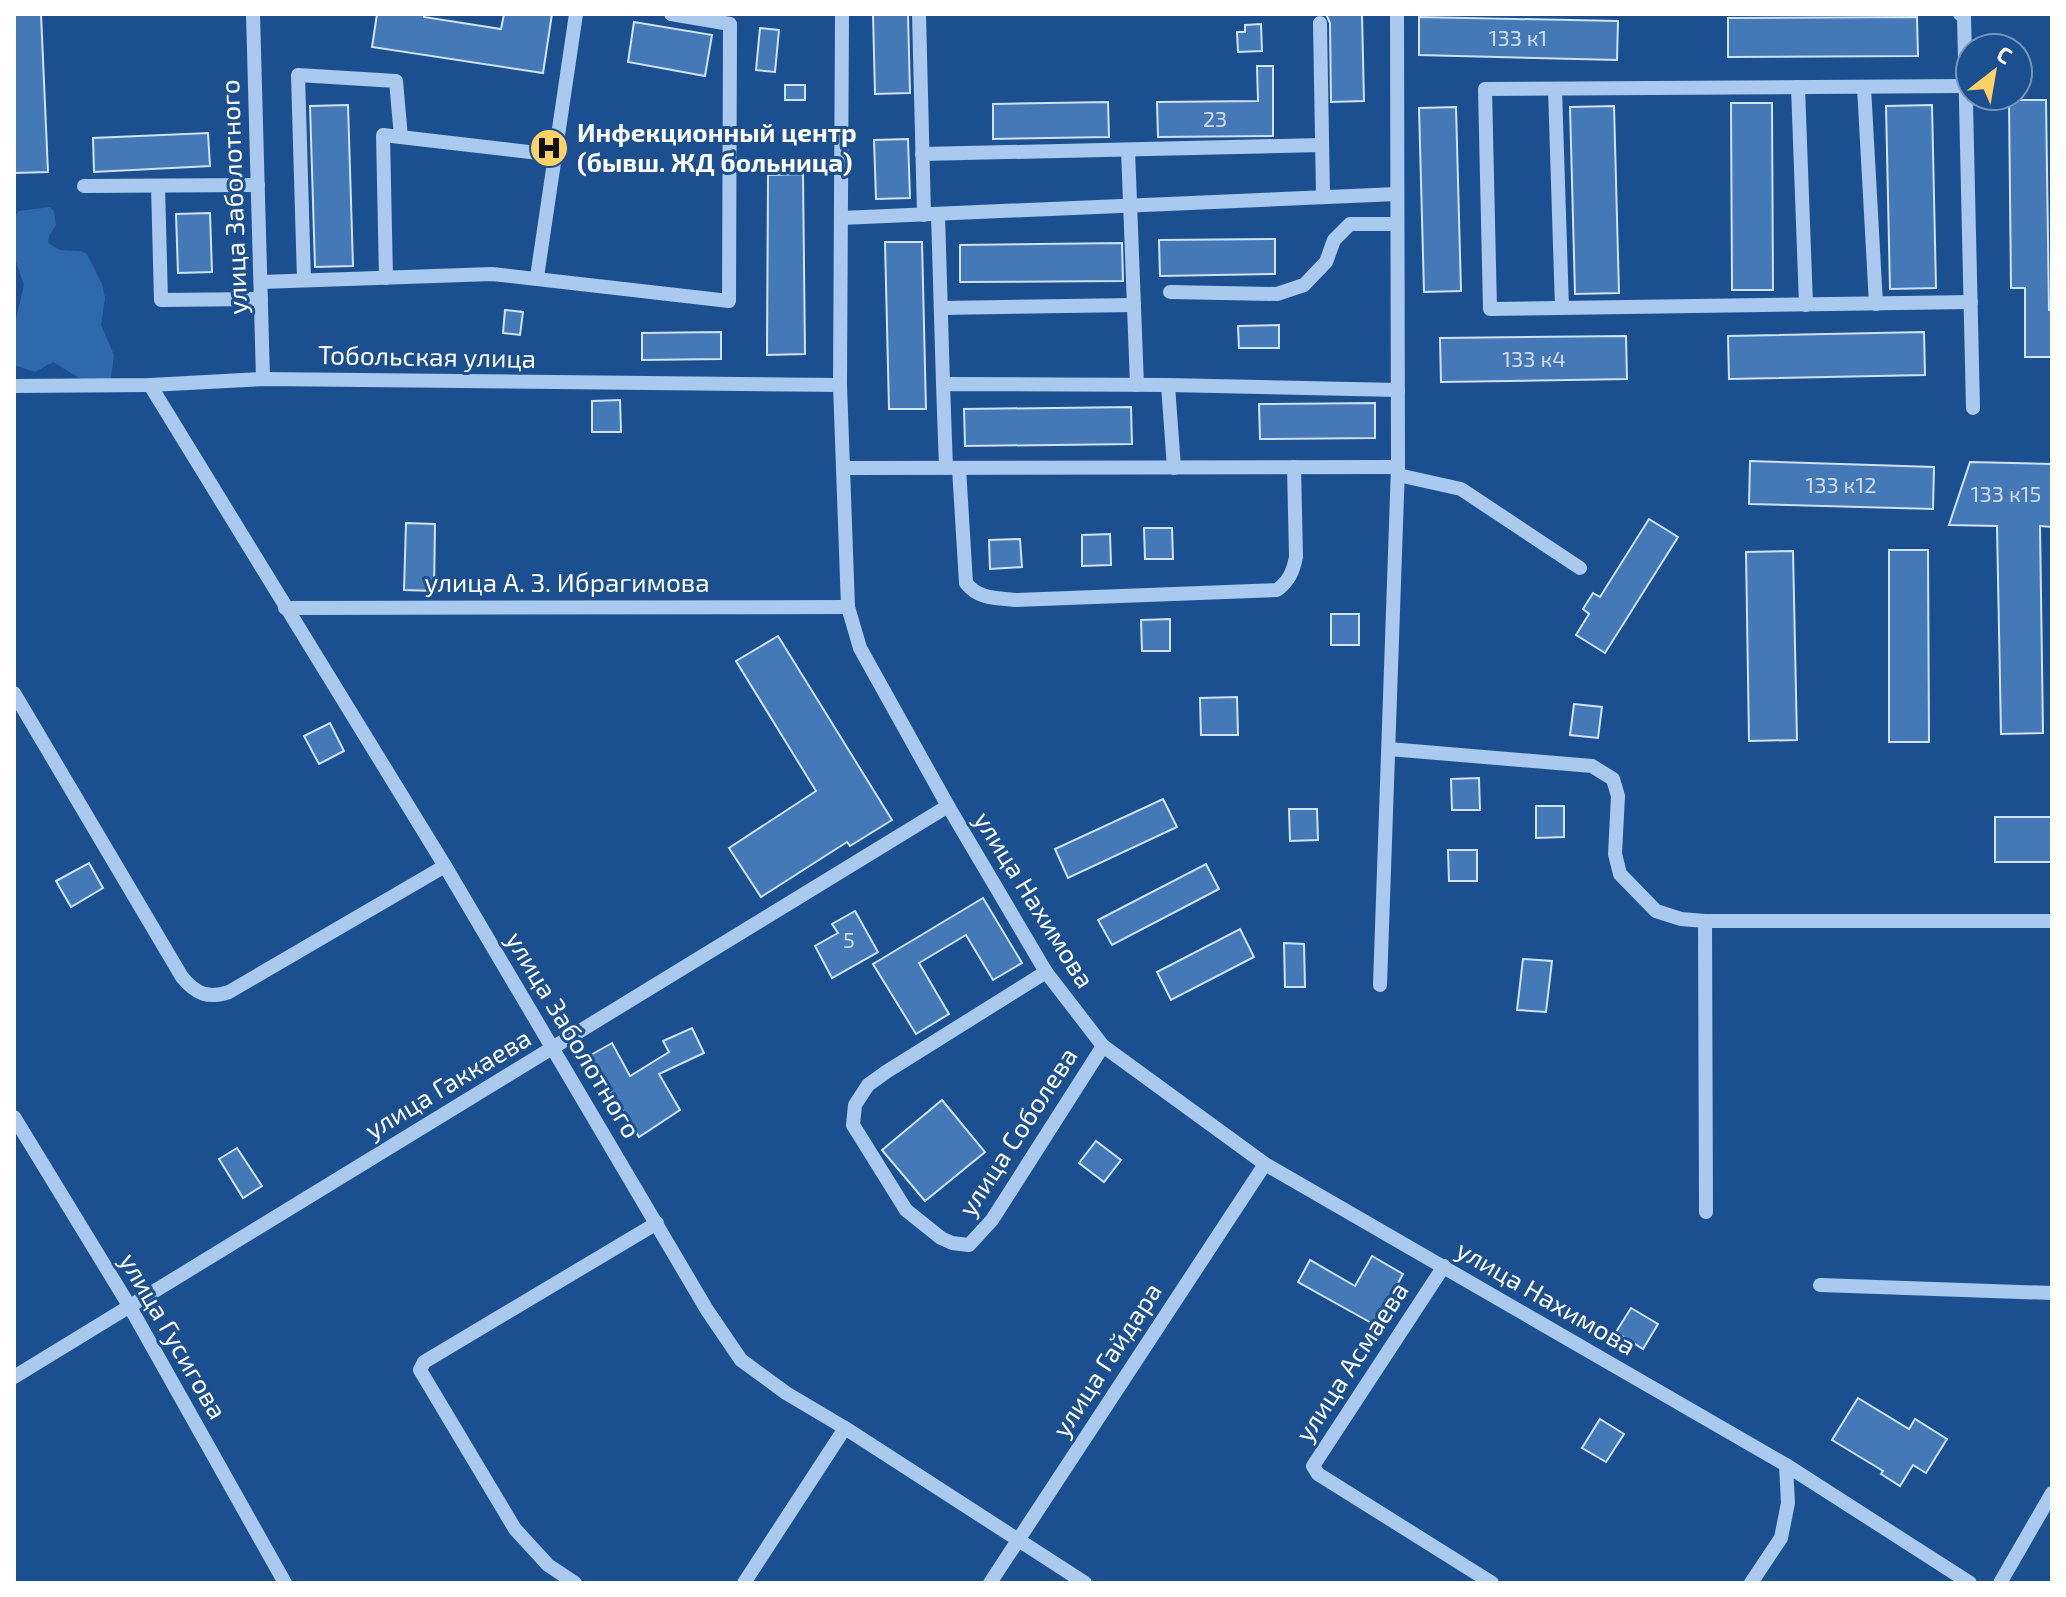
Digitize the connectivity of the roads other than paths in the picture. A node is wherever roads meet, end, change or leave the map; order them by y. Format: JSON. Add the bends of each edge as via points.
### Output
{"nodes":[{"id":1,"x":253,"y":14,"type":"edge"},
{"id":2,"x":576,"y":14,"type":"edge"},
{"id":3,"x":671,"y":14,"type":"edge"},
{"id":4,"x":842,"y":14,"type":"edge"},
{"id":5,"x":919,"y":14,"type":"edge"},
{"id":6,"x":1397,"y":14,"type":"edge"},
{"id":7,"x":1960,"y":14,"type":"edge"},
{"id":8,"x":1320,"y":23,"type":"dead end"},
{"id":9,"x":1964,"y":32,"type":"edge"},
{"id":10,"x":1954,"y":86,"type":"edge"},
{"id":11,"x":1798,"y":87,"type":"junction"},
{"id":12,"x":1864,"y":87,"type":"junction"},
{"id":13,"x":1555,"y":89,"type":"junction"},
{"id":14,"x":1966,"y":112,"type":"edge"},
{"id":15,"x":401,"y":137,"type":"junction"},
{"id":16,"x":1322,"y":145,"type":"junction"},
{"id":17,"x":1128,"y":150,"type":"junction"},
{"id":18,"x":922,"y":154,"type":"junction"},
{"id":19,"x":555,"y":155,"type":"junction"},
{"id":20,"x":258,"y":185,"type":"junction"},
{"id":21,"x":84,"y":186,"type":"dead end"},
{"id":22,"x":158,"y":186,"type":"junction"},
{"id":23,"x":1397,"y":194,"type":"junction"},
{"id":24,"x":1323,"y":196,"type":"junction"},
{"id":25,"x":1130,"y":205,"type":"junction"},
{"id":26,"x":931,"y":215,"type":"junction"},
{"id":27,"x":841,"y":218,"type":"junction"},
{"id":28,"x":1397,"y":224,"type":"junction"},
{"id":29,"x":537,"y":277,"type":"junction"},
{"id":30,"x":386,"y":278,"type":"junction"},
{"id":31,"x":304,"y":280,"type":"junction"},
{"id":32,"x":261,"y":282,"type":"junction"},
{"id":33,"x":1170,"y":292,"type":"dead end"},
{"id":34,"x":261,"y":299,"type":"junction"},
{"id":35,"x":1971,"y":302,"type":"junction"},
{"id":36,"x":1876,"y":304,"type":"junction"},
{"id":37,"x":1134,"y":305,"type":"junction"},
{"id":38,"x":1806,"y":305,"type":"junction"},
{"id":39,"x":941,"y":308,"type":"junction"},
{"id":40,"x":1562,"y":308,"type":"junction"},
{"id":41,"x":263,"y":379,"type":"junction"},
{"id":42,"x":943,"y":384,"type":"junction"},
{"id":43,"x":150,"y":385,"type":"junction"},
{"id":44,"x":840,"y":385,"type":"junction"},
{"id":45,"x":1137,"y":385,"type":"junction"},
{"id":46,"x":1168,"y":385,"type":"junction"},
{"id":47,"x":14,"y":386,"type":"edge"},
{"id":48,"x":1398,"y":390,"type":"junction"},
{"id":49,"x":1973,"y":408,"type":"dead end"},
{"id":50,"x":1294,"y":467,"type":"junction"},
{"id":51,"x":844,"y":468,"type":"junction"},
{"id":52,"x":953,"y":468,"type":"junction"},
{"id":53,"x":1174,"y":468,"type":"junction"},
{"id":54,"x":1398,"y":471,"type":"junction"},
{"id":55,"x":1580,"y":568,"type":"dead end"},
{"id":56,"x":848,"y":607,"type":"junction"},
{"id":57,"x":285,"y":608,"type":"junction"},
{"id":58,"x":14,"y":693,"type":"edge"},
{"id":59,"x":1389,"y":749,"type":"junction"},
{"id":60,"x":948,"y":806,"type":"junction"},
{"id":61,"x":445,"y":866,"type":"junction"},
{"id":62,"x":1705,"y":921,"type":"junction"},
{"id":63,"x":2052,"y":921,"type":"edge"},
{"id":64,"x":1046,"y":972,"type":"junction"},
{"id":65,"x":1380,"y":985,"type":"dead end"},
{"id":66,"x":1103,"y":1046,"type":"junction"},
{"id":67,"x":552,"y":1048,"type":"junction"},
{"id":68,"x":14,"y":1117,"type":"edge"},
{"id":69,"x":1265,"y":1164,"type":"junction"},
{"id":70,"x":1706,"y":1212,"type":"dead end"},
{"id":71,"x":657,"y":1223,"type":"junction"},
{"id":72,"x":1444,"y":1266,"type":"junction"},
{"id":73,"x":1820,"y":1285,"type":"dead end"},
{"id":74,"x":2052,"y":1293,"type":"edge"},
{"id":75,"x":130,"y":1307,"type":"junction"},
{"id":76,"x":14,"y":1377,"type":"edge"},
{"id":77,"x":845,"y":1428,"type":"junction"},
{"id":78,"x":1786,"y":1465,"type":"junction"},
{"id":79,"x":2052,"y":1493,"type":"edge"},
{"id":80,"x":1018,"y":1539,"type":"junction"},
{"id":81,"x":285,"y":1583,"type":"edge"},
{"id":82,"x":575,"y":1583,"type":"edge"},
{"id":83,"x":744,"y":1583,"type":"edge"},
{"id":84,"x":990,"y":1583,"type":"edge"},
{"id":85,"x":1085,"y":1583,"type":"edge"},
{"id":86,"x":1492,"y":1583,"type":"edge"},
{"id":87,"x":1751,"y":1583,"type":"edge"},
{"id":88,"x":1970,"y":1583,"type":"edge"},
{"id":89,"x":2000,"y":1583,"type":"edge"}],
"edges":[{"from":1,"to":20,"type":"street","name":"улица Заболотного"},
{"from":2,"to":19,"type":"street"},
{"from":3,"to":29,"type":"street","via":[[730,24],[729,301]]},
{"from":4,"to":27,"type":"street","name":"улица Нахимова"},
{"from":5,"to":18,"type":"street"},
{"from":6,"to":23,"type":"street"},
{"from":7,"to":9,"type":"street"},
{"from":8,"to":16,"type":"street"},
{"from":10,"to":12,"type":"street"},
{"from":11,"to":12,"type":"street"},
{"from":11,"to":13,"type":"street"},
{"from":11,"to":38,"type":"street"},
{"from":12,"to":36,"type":"street"},
{"from":13,"to":40,"type":"street"},
{"from":13,"to":40,"type":"street","via":[[1485,89],[1490,309]]},
{"from":14,"to":35,"type":"street"},
{"from":15,"to":19,"type":"street"},
{"from":15,"to":30,"type":"street","via":[[383,135]]},
{"from":15,"to":31,"type":"street","via":[[396,81],[298,75]]},
{"from":16,"to":17,"type":"street"},
{"from":16,"to":24,"type":"street"},
{"from":17,"to":18,"type":"street"},
{"from":17,"to":25,"type":"street"},
{"from":18,"to":26,"type":"street"},
{"from":19,"to":29,"type":"street"},
{"from":20,"to":22,"type":"street"},
{"from":20,"to":32,"type":"street","name":"улица Заболотного"},
{"from":21,"to":22,"type":"street"},
{"from":22,"to":34,"type":"street","via":[[161,300]]},
{"from":23,"to":24,"type":"street"},
{"from":23,"to":28,"type":"street"},
{"from":24,"to":25,"type":"street"},
{"from":25,"to":26,"type":"street"},
{"from":25,"to":37,"type":"street"},
{"from":26,"to":27,"type":"street"},
{"from":26,"to":39,"type":"street"},
{"from":27,"to":44,"type":"street","name":"улица Нахимова"},
{"from":28,"to":33,"type":"street","via":[[1350,224],[1304,285],[1277,294]]},
{"from":28,"to":48,"type":"street"},
{"from":29,"to":30,"type":"street"},
{"from":30,"to":31,"type":"street"},
{"from":31,"to":32,"type":"street"},
{"from":32,"to":34,"type":"street","name":"улица Заболотного"},
{"from":34,"to":41,"type":"street","name":"улица Заболотного"},
{"from":35,"to":36,"type":"street"},
{"from":35,"to":49,"type":"street"},
{"from":36,"to":38,"type":"street"},
{"from":37,"to":39,"type":"street"},
{"from":37,"to":45,"type":"street"},
{"from":38,"to":40,"type":"street"},
{"from":39,"to":42,"type":"street"},
{"from":41,"to":43,"type":"street","name":"Тобольская улица"},
{"from":41,"to":44,"type":"street","name":"Тобольская улица"},
{"from":42,"to":45,"type":"street"},
{"from":42,"to":52,"type":"street"},
{"from":43,"to":47,"type":"street","name":"Тобольская улица"},
{"from":43,"to":57,"type":"street","name":"улица Заболотного"},
{"from":44,"to":51,"type":"street","name":"улица Нахимова"},
{"from":45,"to":46,"type":"street"},
{"from":46,"to":48,"type":"street"},
{"from":46,"to":53,"type":"street"},
{"from":48,"to":54,"type":"street"},
{"from":50,"to":52,"type":"street","via":[[1296,557],[1293,571],[1277,590],[1016,600],[973,593],[966,583]]},
{"from":50,"to":53,"type":"street"},
{"from":50,"to":54,"type":"street"},
{"from":51,"to":52,"type":"street"},
{"from":51,"to":56,"type":"street","name":"улица Нахимова"},
{"from":52,"to":53,"type":"street"},
{"from":54,"to":55,"type":"street","via":[[1461,489]]},
{"from":54,"to":59,"type":"street"},
{"from":56,"to":57,"type":"street","name":"улица А. З. Ибрагимова"},
{"from":56,"to":60,"type":"street","name":"улица Нахимова","via":[[860,648]]},
{"from":57,"to":61,"type":"street","name":"улица Заболотного"},
{"from":58,"to":61,"type":"street","via":[[182,977],[202,994],[229,992]]},
{"from":59,"to":62,"type":"street","via":[[1592,766],[1613,779],[1618,796],[1615,854],[1620,874],[1656,911]]},
{"from":59,"to":65,"type":"street"},
{"from":60,"to":64,"type":"street","name":"улица Нахимова"},
{"from":60,"to":67,"type":"street","name":"улица Гаккаева"},
{"from":61,"to":67,"type":"street","name":"улица Заболотного"},
{"from":62,"to":63,"type":"street"},
{"from":62,"to":70,"type":"street"},
{"from":64,"to":66,"type":"street","name":"улица Нахимова"},
{"from":64,"to":66,"type":"street","name":"улица Соболева","via":[[886,1072],[868,1085],[855,1105],[853,1125],[906,1210],[941,1238],[969,1245],[992,1220]]},
{"from":66,"to":69,"type":"street","name":"улица Нахимова"},
{"from":67,"to":71,"type":"street","name":"улица Заболотного"},
{"from":67,"to":75,"type":"street","name":"улица Гаккаева"},
{"from":68,"to":75,"type":"street","name":"улица Гусигова"},
{"from":69,"to":72,"type":"street","name":"улица Нахимова"},
{"from":69,"to":80,"type":"street","name":"улица Гайдара"},
{"from":71,"to":77,"type":"street","name":"улица Заболотного","via":[[741,1360]]},
{"from":71,"to":82,"type":"street","via":[[424,1362],[420,1370],[515,1529],[548,1565]]},
{"from":72,"to":78,"type":"street","name":"улица Нахимова"},
{"from":72,"to":86,"type":"street","name":"улица Асмаева","via":[[1313,1466]]},
{"from":73,"to":74,"type":"street"},
{"from":75,"to":76,"type":"street","name":"улица Гаккаева"},
{"from":75,"to":81,"type":"street","name":"улица Гусигова"},
{"from":77,"to":80,"type":"street","name":"улица Заболотного"},
{"from":77,"to":83,"type":"street"},
{"from":78,"to":87,"type":"street","via":[[1788,1503],[1781,1538]]},
{"from":78,"to":88,"type":"street","name":"улица Нахимова"},
{"from":79,"to":89,"type":"street"},
{"from":80,"to":84,"type":"street","name":"улица Гайдара"},
{"from":80,"to":85,"type":"street","name":"улица Заболотного"}]}
